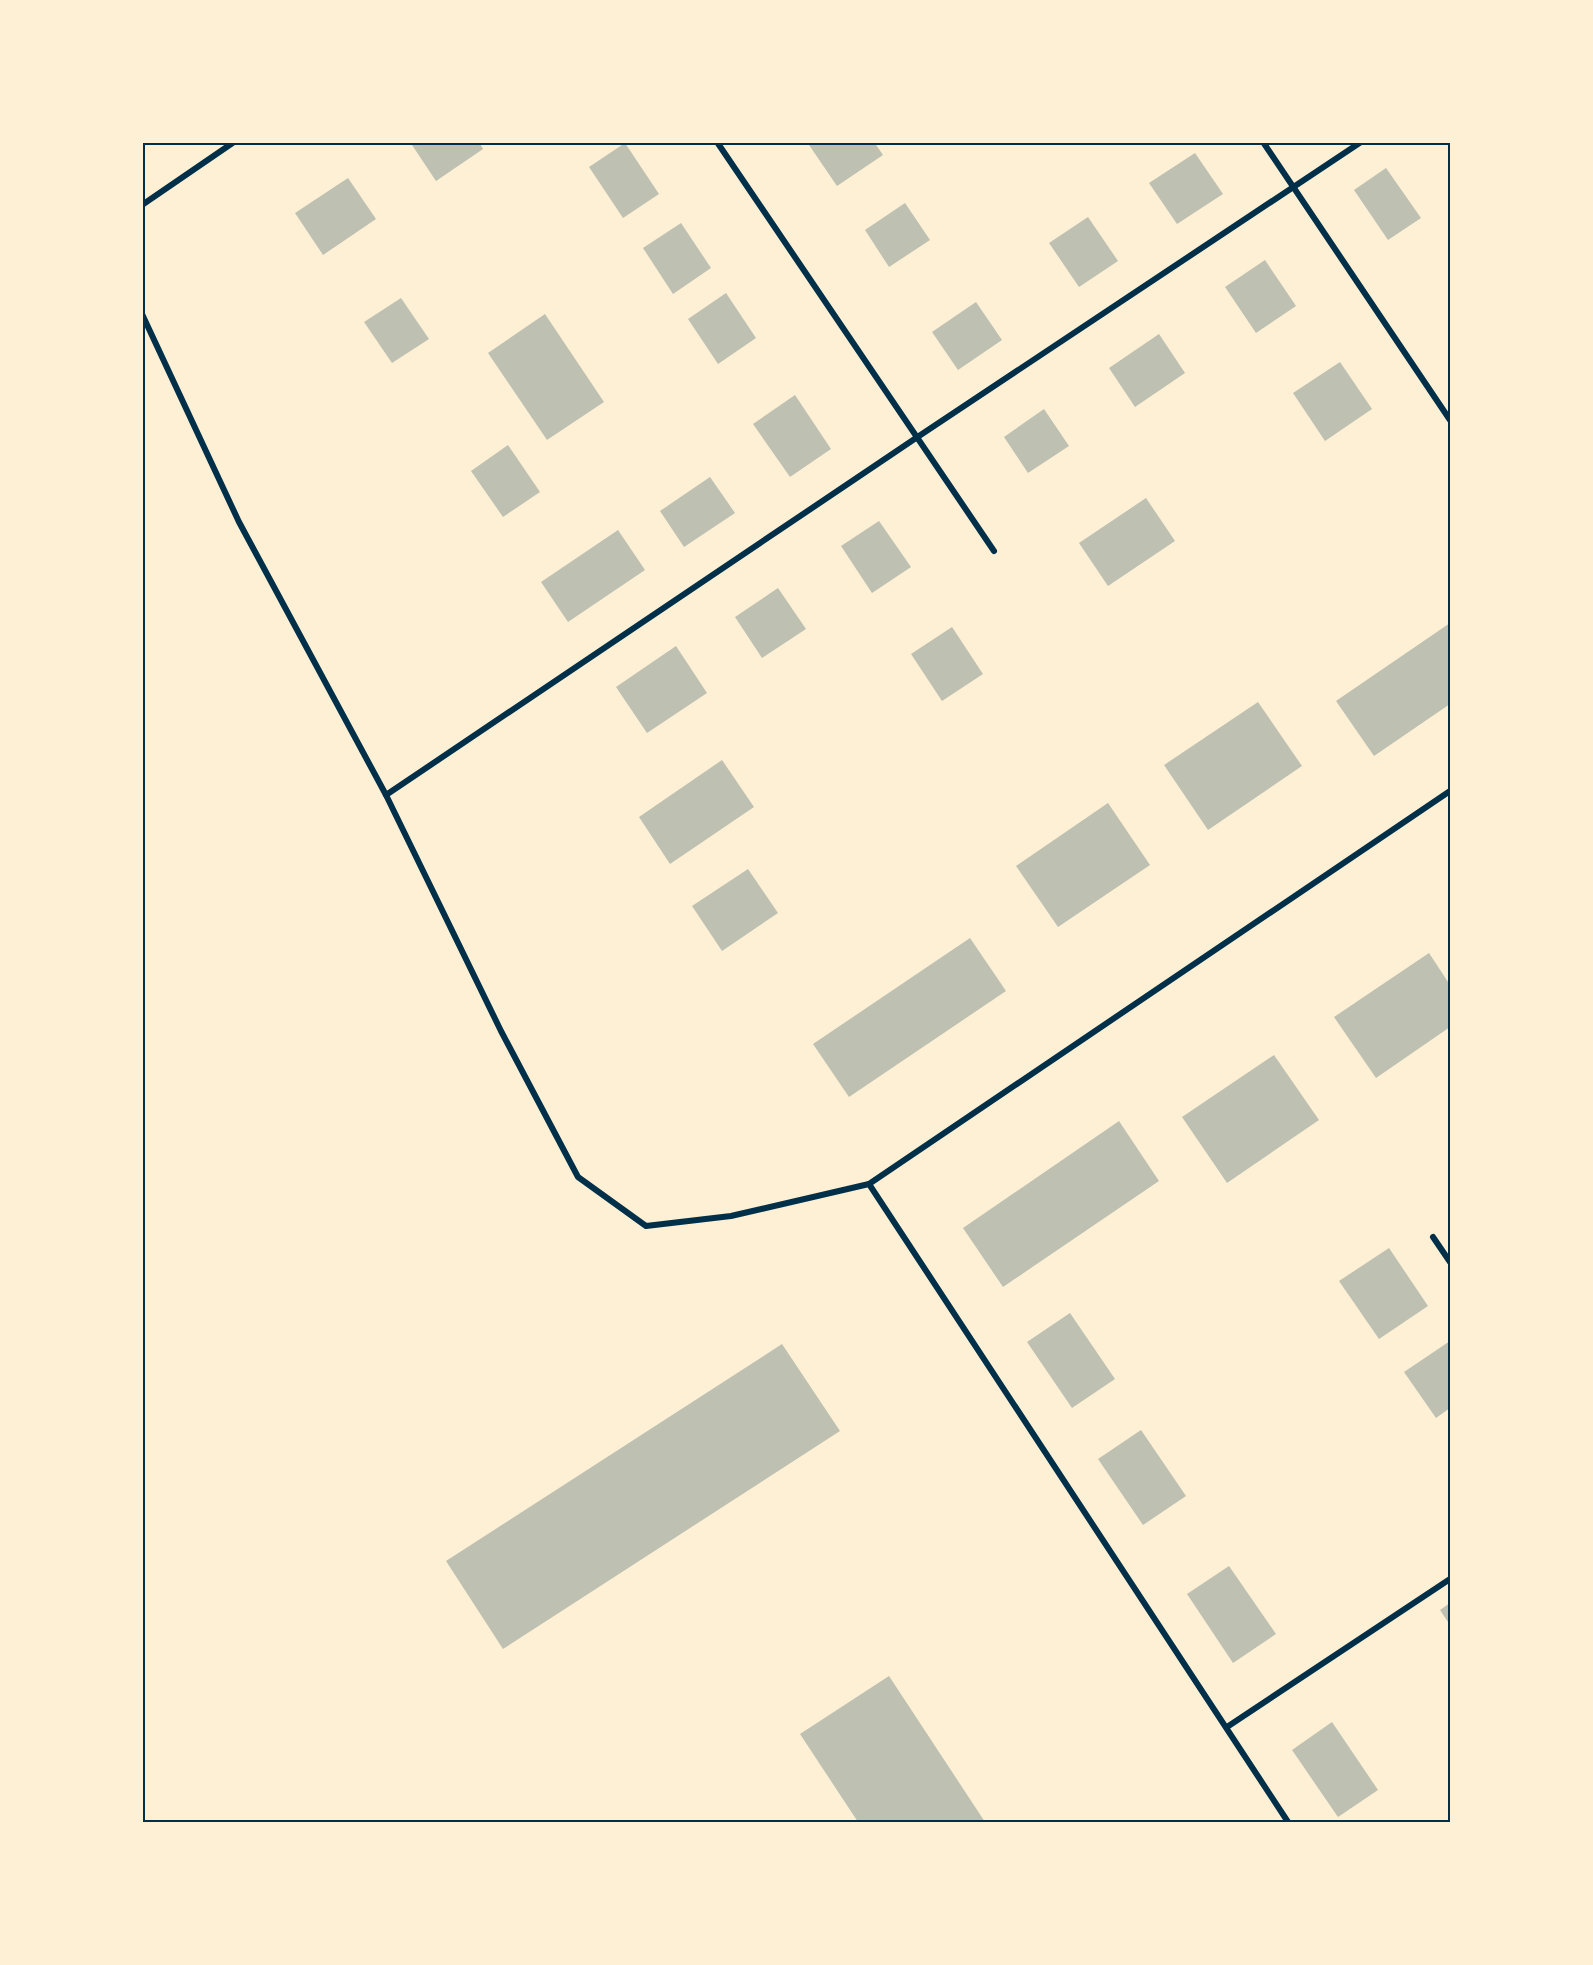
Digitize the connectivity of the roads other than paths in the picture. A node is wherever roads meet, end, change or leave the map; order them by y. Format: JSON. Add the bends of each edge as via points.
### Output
{"nodes":[{"id":1,"x":234,"y":142,"type":"edge"},
{"id":2,"x":717,"y":142,"type":"edge"},
{"id":3,"x":1263,"y":142,"type":"edge"},
{"id":4,"x":1360,"y":142,"type":"edge"},
{"id":5,"x":1293,"y":186,"type":"junction"},
{"id":6,"x":142,"y":205,"type":"edge"},
{"id":7,"x":142,"y":314,"type":"edge"},
{"id":8,"x":1450,"y":420,"type":"edge"},
{"id":9,"x":916,"y":438,"type":"junction"},
{"id":10,"x":994,"y":551,"type":"dead end"},
{"id":11,"x":1450,"y":791,"type":"edge"},
{"id":12,"x":386,"y":795,"type":"junction"},
{"id":13,"x":869,"y":1184,"type":"junction"},
{"id":14,"x":1433,"y":1238,"type":"dead end"},
{"id":15,"x":1450,"y":1262,"type":"edge"},
{"id":16,"x":1450,"y":1579,"type":"edge"},
{"id":17,"x":1227,"y":1727,"type":"junction"},
{"id":18,"x":1288,"y":1822,"type":"edge"}],
"edges":[{"from":1,"to":6,"type":"street"},
{"from":2,"to":9,"type":"street"},
{"from":3,"to":5,"type":"street"},
{"from":4,"to":5,"type":"street"},
{"from":5,"to":8,"type":"street"},
{"from":5,"to":9,"type":"street"},
{"from":7,"to":12,"type":"street","via":[[239,522]]},
{"from":9,"to":10,"type":"street"},
{"from":9,"to":12,"type":"street"},
{"from":11,"to":13,"type":"street"},
{"from":12,"to":13,"type":"street","via":[[501,1031],[578,1177],[646,1226],[731,1216]]},
{"from":13,"to":17,"type":"street"},
{"from":14,"to":15,"type":"street"},
{"from":16,"to":17,"type":"street"},
{"from":17,"to":18,"type":"street"}]}
